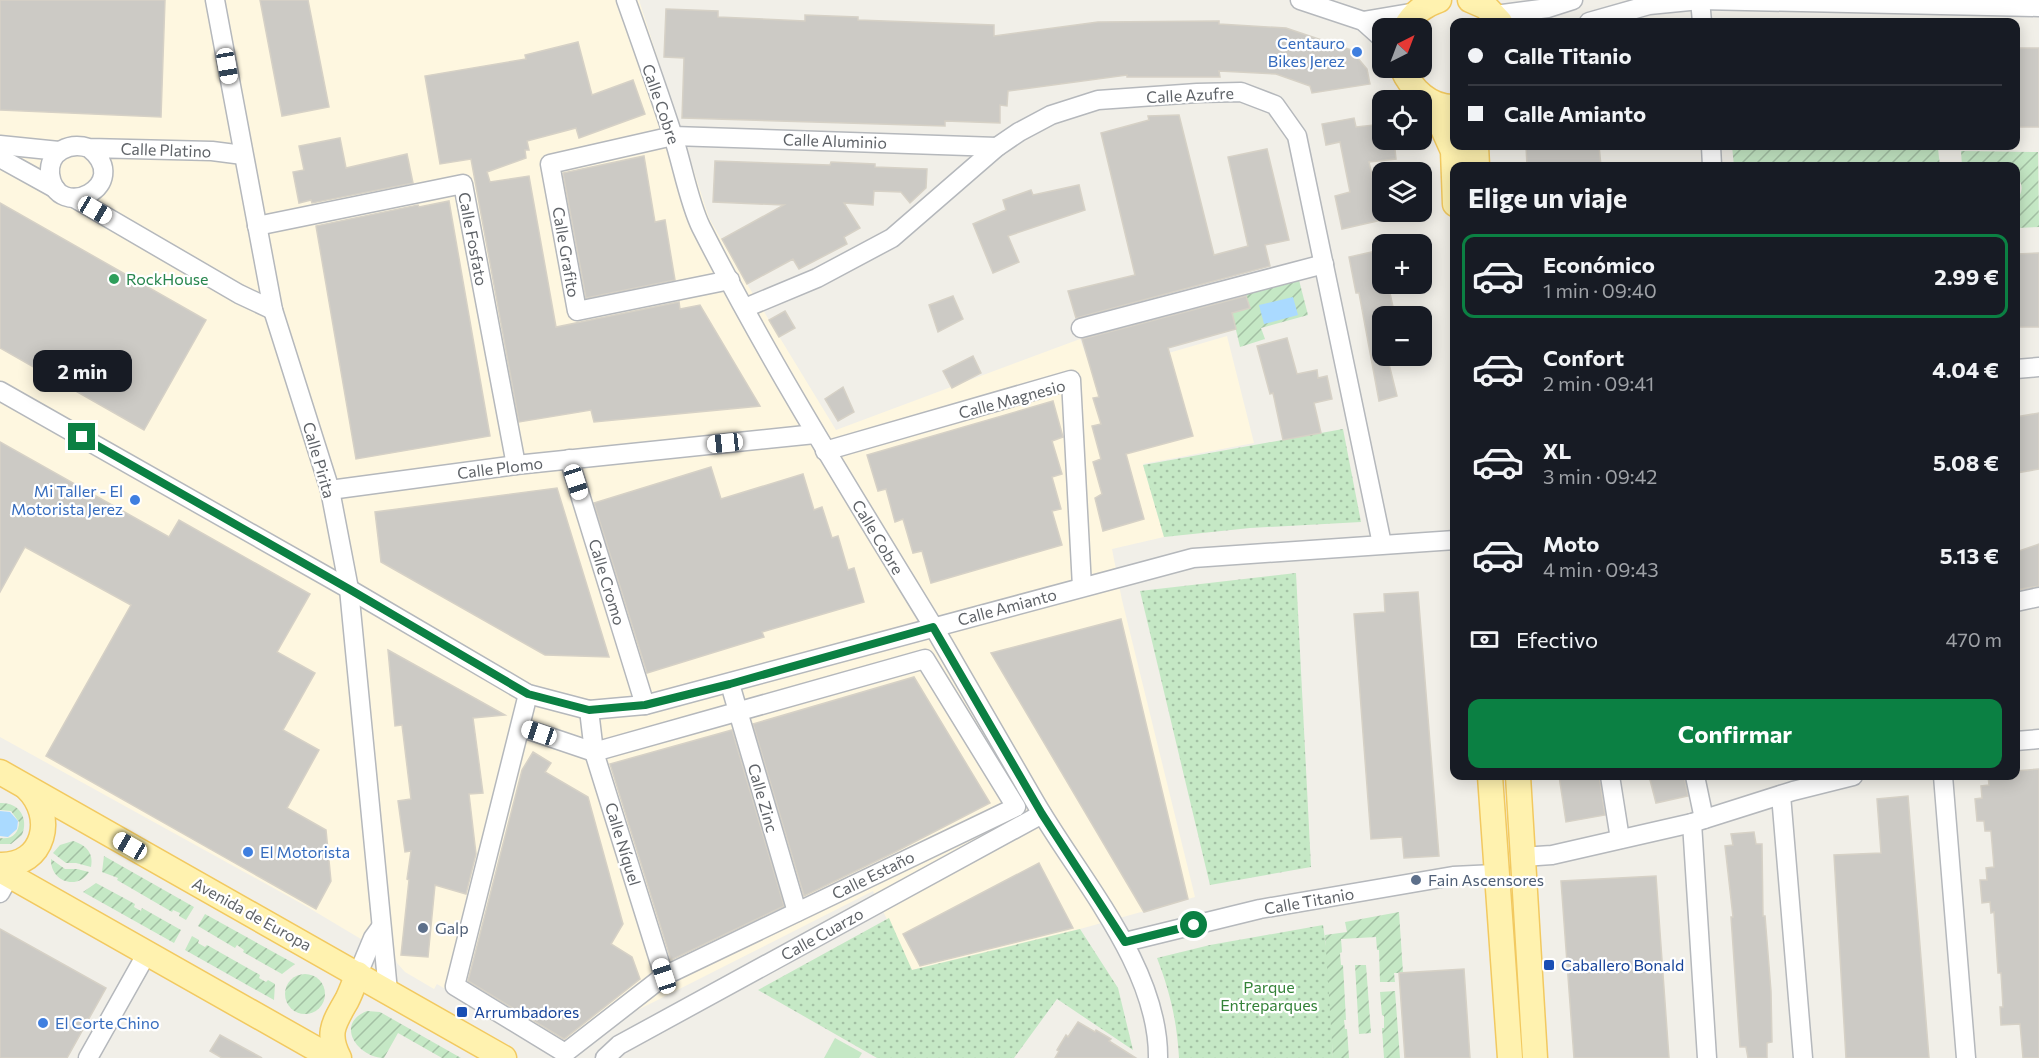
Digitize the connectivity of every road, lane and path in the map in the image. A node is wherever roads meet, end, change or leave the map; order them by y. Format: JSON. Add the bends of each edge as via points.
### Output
{"nodes":[{"id":1,"x":215,"y":0,"type":"edge"},
{"id":2,"x":626,"y":0,"type":"edge"},
{"id":3,"x":1300,"y":0,"type":"edge"},
{"id":4,"x":1574,"y":0,"type":"edge"},
{"id":5,"x":1700,"y":0,"type":"edge"},
{"id":6,"x":2039,"y":7,"type":"edge"},
{"id":7,"x":1484,"y":8,"type":"edge"},
{"id":8,"x":1424,"y":9,"type":"edge"},
{"id":9,"x":1602,"y":18,"type":"edge"},
{"id":10,"x":1702,"y":18,"type":"edge"},
{"id":11,"x":1364,"y":21,"type":"junction"},
{"id":12,"x":1372,"y":29,"type":"edge"},
{"id":13,"x":1432,"y":102,"type":"edge"},
{"id":14,"x":1432,"y":104,"type":"edge"},
{"id":15,"x":1450,"y":107,"type":"edge"},
{"id":16,"x":673,"y":136,"type":"junction"},
{"id":17,"x":1450,"y":144,"type":"edge"},
{"id":18,"x":0,"y":145,"type":"edge"},
{"id":19,"x":997,"y":147,"type":"junction"},
{"id":20,"x":89,"y":148,"type":"junction"},
{"id":21,"x":59,"y":151,"type":"junction"},
{"id":22,"x":243,"y":155,"type":"junction"},
{"id":23,"x":0,"y":158,"type":"edge"},
{"id":24,"x":56,"y":189,"type":"junction"},
{"id":25,"x":74,"y":198,"type":"junction"},
{"id":26,"x":257,"y":226,"type":"junction"},
{"id":27,"x":1324,"y":264,"type":"junction"},
{"id":28,"x":730,"y":280,"type":"junction"},
{"id":29,"x":745,"y":308,"type":"junction"},
{"id":30,"x":273,"y":310,"type":"junction"},
{"id":31,"x":1081,"y":328,"type":"dead end"},
{"id":32,"x":2039,"y":367,"type":"edge"},
{"id":33,"x":2020,"y":369,"type":"edge"},
{"id":34,"x":0,"y":391,"type":"edge"},
{"id":35,"x":815,"y":434,"type":"junction"},
{"id":36,"x":825,"y":451,"type":"junction"},
{"id":37,"x":568,"y":459,"type":"junction"},
{"id":38,"x":516,"y":465,"type":"junction"},
{"id":39,"x":330,"y":490,"type":"junction"},
{"id":40,"x":1450,"y":540,"type":"edge"},
{"id":41,"x":1382,"y":544,"type":"junction"},
{"id":42,"x":1082,"y":587,"type":"junction"},
{"id":43,"x":349,"y":589,"type":"junction"},
{"id":44,"x":2039,"y":597,"type":"edge"},
{"id":45,"x":2020,"y":601,"type":"edge"},
{"id":46,"x":933,"y":627,"type":"junction"},
{"id":47,"x":730,"y":684,"type":"junction"},
{"id":48,"x":528,"y":694,"type":"junction"},
{"id":49,"x":645,"y":705,"type":"junction"},
{"id":50,"x":589,"y":710,"type":"junction"},
{"id":51,"x":738,"y":712,"type":"junction"},
{"id":52,"x":520,"y":727,"type":"junction"},
{"id":53,"x":2039,"y":739,"type":"edge"},
{"id":54,"x":2020,"y":741,"type":"edge"},
{"id":55,"x":594,"y":752,"type":"junction"},
{"id":56,"x":0,"y":772,"type":"edge"},
{"id":57,"x":1490,"y":780,"type":"edge"},
{"id":58,"x":1518,"y":780,"type":"edge"},
{"id":59,"x":1611,"y":780,"type":"edge"},
{"id":60,"x":1695,"y":780,"type":"edge"},
{"id":61,"x":1830,"y":780,"type":"edge"},
{"id":62,"x":1943,"y":780,"type":"edge"},
{"id":63,"x":0,"y":783,"type":"edge"},
{"id":64,"x":26,"y":787,"type":"junction"},
{"id":65,"x":1789,"y":787,"type":"edge"},
{"id":66,"x":1042,"y":814,"type":"junction"},
{"id":67,"x":1698,"y":821,"type":"junction"},
{"id":68,"x":1620,"y":839,"type":"junction"},
{"id":69,"x":1522,"y":857,"type":"junction"},
{"id":70,"x":1495,"y":874,"type":"junction"},
{"id":71,"x":3,"y":876,"type":"edge"},
{"id":72,"x":797,"y":912,"type":"junction"},
{"id":73,"x":377,"y":932,"type":"junction"},
{"id":74,"x":1125,"y":942,"type":"junction"},
{"id":75,"x":147,"y":953,"type":"junction"},
{"id":76,"x":349,"y":968,"type":"junction"},
{"id":77,"x":664,"y":976,"type":"junction"},
{"id":78,"x":385,"y":989,"type":"junction"},
{"id":79,"x":347,"y":999,"type":"junction"},
{"id":80,"x":88,"y":1058,"type":"edge"},
{"id":81,"x":332,"y":1058,"type":"edge"},
{"id":82,"x":339,"y":1058,"type":"edge"},
{"id":83,"x":504,"y":1058,"type":"edge"},
{"id":84,"x":605,"y":1058,"type":"edge"},
{"id":85,"x":1158,"y":1058,"type":"edge"},
{"id":86,"x":1510,"y":1058,"type":"edge"},
{"id":87,"x":1535,"y":1058,"type":"edge"},
{"id":88,"x":1707,"y":1058,"type":"edge"},
{"id":89,"x":1803,"y":1058,"type":"edge"},
{"id":90,"x":1966,"y":1058,"type":"edge"}],
"edges":[{"from":1,"to":22,"type":"street","name":"Calle Pirita"},
{"from":2,"to":16,"type":"street","name":"Calle Cobre"},
{"from":3,"to":11,"type":"street"},
{"from":4,"to":7,"type":"street","via":[[1548,8]]},
{"from":5,"to":6,"type":"street"},
{"from":5,"to":9,"type":"street","via":[[1649,5]]},
{"from":5,"to":10,"type":"street"},
{"from":8,"to":11,"type":"street"},
{"from":11,"to":12,"type":"street"},
{"from":13,"to":15,"type":"main road"},
{"from":14,"to":17,"type":"main road"},
{"from":16,"to":19,"type":"street","name":"Calle Aluminio"},
{"from":16,"to":28,"type":"street","name":"Calle Cobre","via":[[699,224]]},
{"from":16,"to":28,"type":"street","name":"Calle Grafito","via":[[550,164],[577,312]]},
{"from":18,"to":21,"type":"street"},
{"from":19,"to":27,"type":"street","name":"Calle Azufre","via":[[1052,116],[1098,100],[1241,93],[1275,105],[1297,136]]},
{"from":19,"to":29,"type":"street","name":"Calle Azufre","via":[[892,238],[817,278]]},
{"from":20,"to":21,"type":"street","via":[[79,145]]},
{"from":20,"to":22,"type":"street","name":"Calle Platino"},
{"from":20,"to":25,"type":"street","via":[[102,164],[100,184],[84,197]]},
{"from":21,"to":24,"type":"street","via":[[50,169]]},
{"from":22,"to":26,"type":"street","name":"Calle Pirita"},
{"from":23,"to":24,"type":"street"},
{"from":24,"to":25,"type":"street"},
{"from":25,"to":30,"type":"street"},
{"from":26,"to":30,"type":"street","name":"Calle Pirita"},
{"from":26,"to":38,"type":"street","name":"Calle Fosfato","via":[[463,184]]},
{"from":27,"to":31,"type":"street"},
{"from":27,"to":41,"type":"street","name":"Calle Azufre"},
{"from":28,"to":29,"type":"street","name":"Calle Cobre"},
{"from":29,"to":35,"type":"street","name":"Calle Cobre"},
{"from":30,"to":39,"type":"street","name":"Calle Pirita"},
{"from":32,"to":33,"type":"street"},
{"from":34,"to":43,"type":"street","name":"Calle Amianto"},
{"from":35,"to":36,"type":"street","name":"Calle Cobre"},
{"from":35,"to":37,"type":"street","name":"Calle Plomo"},
{"from":36,"to":42,"type":"street","name":"Calle Magnesio","via":[[1071,380]]},
{"from":36,"to":46,"type":"street","name":"Calle Cobre"},
{"from":37,"to":38,"type":"street","name":"Calle Plomo"},
{"from":37,"to":49,"type":"street","name":"Calle Cromo"},
{"from":38,"to":39,"type":"street","name":"Calle Plomo"},
{"from":39,"to":43,"type":"street","name":"Calle Pirita"},
{"from":40,"to":41,"type":"street","name":"Calle Amianto"},
{"from":41,"to":42,"type":"street","name":"Calle Amianto","via":[[1193,558]]},
{"from":42,"to":46,"type":"street","name":"Calle Amianto"},
{"from":43,"to":48,"type":"street","name":"Calle Amianto"},
{"from":43,"to":73,"type":"street","name":"Calle Pirita"},
{"from":44,"to":45,"type":"street"},
{"from":46,"to":47,"type":"street","name":"Calle Amianto"},
{"from":46,"to":66,"type":"street","name":"Calle Cobre"},
{"from":47,"to":49,"type":"street","name":"Calle Amianto"},
{"from":47,"to":51,"type":"street","name":"Calle Zinc"},
{"from":48,"to":50,"type":"street","name":"Calle Amianto"},
{"from":48,"to":52,"type":"street","name":"Calle Estaño"},
{"from":49,"to":50,"type":"street","name":"Calle Amianto"},
{"from":50,"to":55,"type":"street","name":"Calle Níquel"},
{"from":51,"to":55,"type":"street","name":"Calle Estaño"},
{"from":51,"to":72,"type":"street","name":"Calle Zinc"},
{"from":51,"to":72,"type":"street","name":"Calle Estaño","via":[[925,659],[1016,807]]},
{"from":52,"to":55,"type":"street"},
{"from":52,"to":77,"type":"street","name":"Calle Estaño","via":[[455,986],[565,1053]]},
{"from":53,"to":54,"type":"street"},
{"from":55,"to":77,"type":"street","name":"Calle Níquel"},
{"from":56,"to":64,"type":"main road","name":"Avenida de Europa"},
{"from":57,"to":70,"type":"main road"},
{"from":58,"to":69,"type":"main road"},
{"from":59,"to":68,"type":"street"},
{"from":60,"to":67,"type":"street"},
{"from":61,"to":65,"type":"street"},
{"from":62,"to":90,"type":"street"},
{"from":63,"to":64,"type":"main road"},
{"from":64,"to":71,"type":"main road","via":[[41,807],[43,832],[30,855]]},
{"from":64,"to":76,"type":"main road","name":"Avenida de Europa"},
{"from":65,"to":67,"type":"street"},
{"from":65,"to":89,"type":"street"},
{"from":66,"to":74,"type":"street","name":"Calle Cobre"},
{"from":66,"to":84,"type":"street","name":"Calle Cuarzo","via":[[619,1045]]},
{"from":67,"to":68,"type":"street"},
{"from":67,"to":88,"type":"street"},
{"from":68,"to":69,"type":"street","via":[[1552,855]]},
{"from":69,"to":87,"type":"main road"},
{"from":70,"to":74,"type":"street","name":"Calle Titanio","via":[[1453,876],[1266,908]]},
{"from":70,"to":86,"type":"main road"},
{"from":71,"to":75,"type":"main road"},
{"from":72,"to":77,"type":"street","name":"Calle Estaño"},
{"from":73,"to":76,"type":"street","name":"Calle Pirita"},
{"from":73,"to":78,"type":"street","name":"Calle Pirita"},
{"from":74,"to":85,"type":"street","name":"Calle Cobre","via":[[1150,1008]]},
{"from":75,"to":80,"type":"street"},
{"from":75,"to":81,"type":"main road"},
{"from":76,"to":78,"type":"main road","name":"Avenida de Europa"},
{"from":76,"to":79,"type":"main road"},
{"from":78,"to":79,"type":"main road","via":[[356,990]]},
{"from":78,"to":83,"type":"main road","name":"Avenida de Europa"},
{"from":79,"to":82,"type":"main road","via":[[333,1026]]}]}
